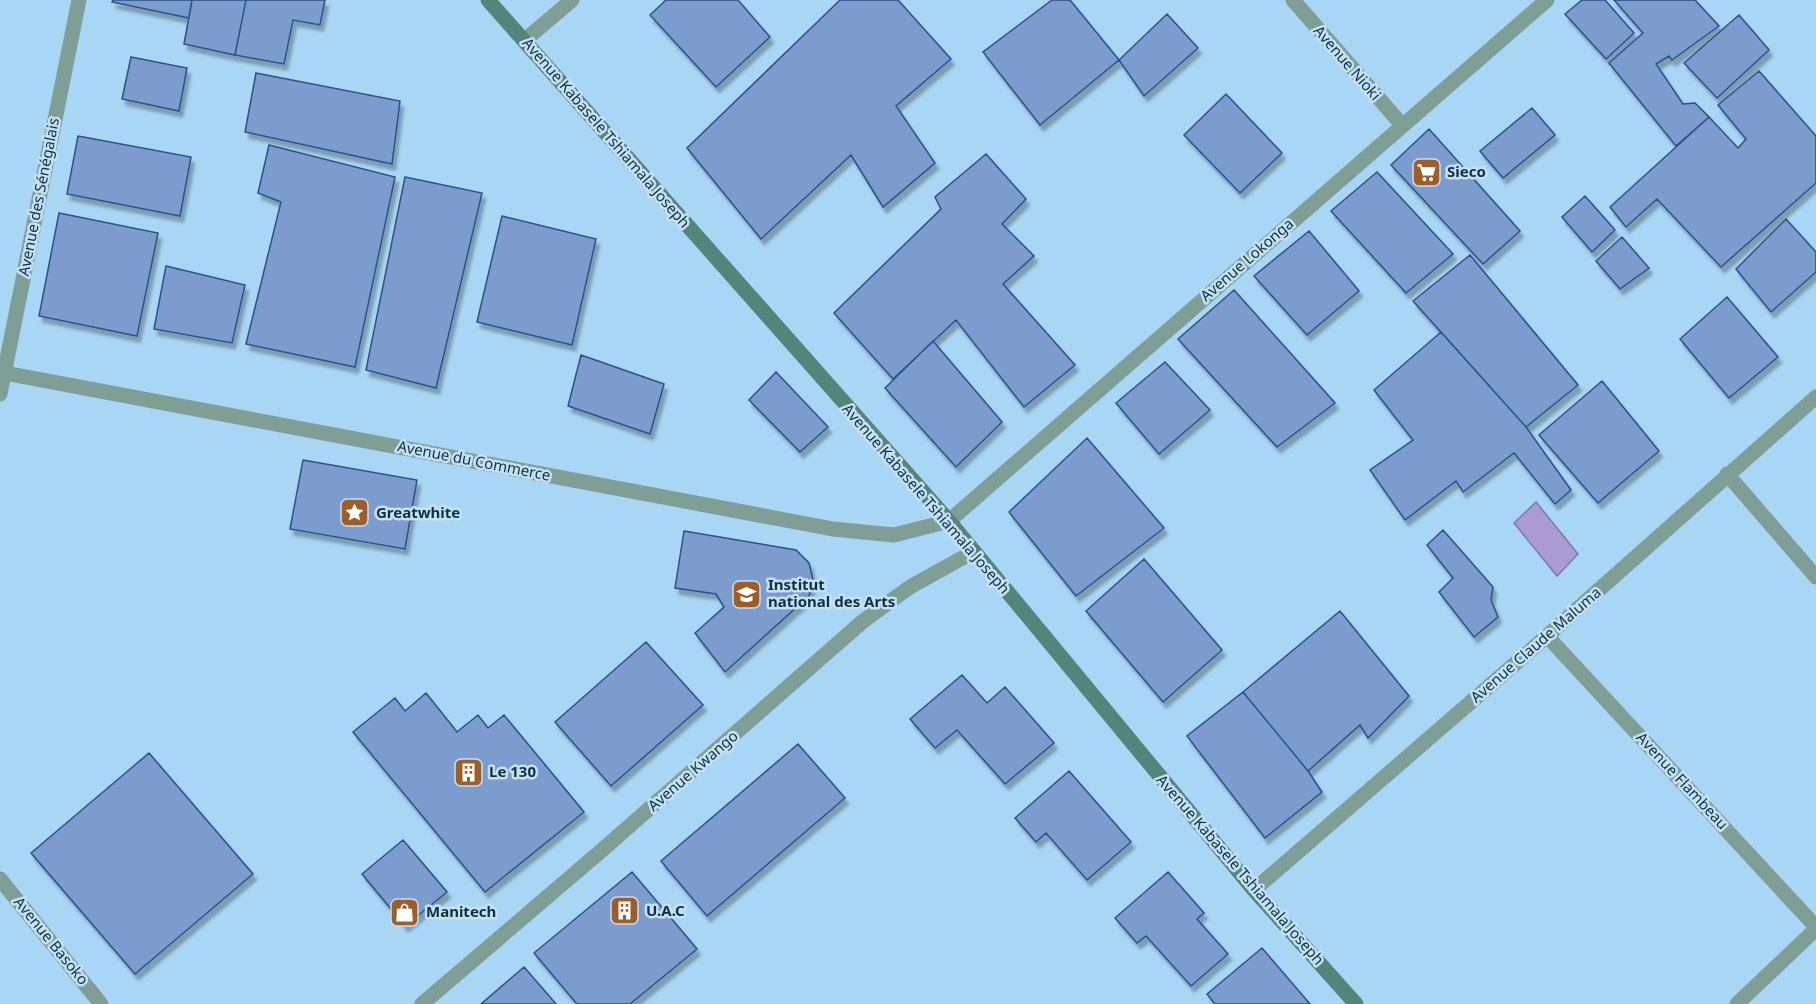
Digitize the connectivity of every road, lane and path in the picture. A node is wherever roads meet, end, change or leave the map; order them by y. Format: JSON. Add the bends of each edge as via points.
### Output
{"nodes":[{"id":1,"x":79,"y":0,"type":"edge"},
{"id":2,"x":488,"y":0,"type":"edge"},
{"id":3,"x":572,"y":0,"type":"edge"},
{"id":4,"x":1293,"y":0,"type":"edge"},
{"id":5,"x":1547,"y":0,"type":"edge"},
{"id":6,"x":525,"y":40,"type":"junction"},
{"id":7,"x":1402,"y":125,"type":"junction"},
{"id":8,"x":2,"y":372,"type":"edge"},
{"id":9,"x":0,"y":394,"type":"edge"},
{"id":10,"x":1816,"y":397,"type":"edge"},
{"id":11,"x":1727,"y":474,"type":"junction"},
{"id":12,"x":949,"y":521,"type":"junction"},
{"id":13,"x":974,"y":552,"type":"junction"},
{"id":14,"x":1816,"y":577,"type":"edge"},
{"id":15,"x":1547,"y":636,"type":"junction"},
{"id":16,"x":0,"y":879,"type":"edge"},
{"id":17,"x":1254,"y":890,"type":"junction"},
{"id":18,"x":1816,"y":928,"type":"edge"},
{"id":19,"x":101,"y":1004,"type":"edge"},
{"id":20,"x":422,"y":1004,"type":"edge"},
{"id":21,"x":1356,"y":1004,"type":"edge"},
{"id":22,"x":1737,"y":1004,"type":"edge"}],
"edges":[{"from":1,"to":8,"type":"street","name":"Avenue des Sénégalais"},
{"from":2,"to":6,"type":"main road","name":"Avenue Kabasele Tshiamala Joseph"},
{"from":3,"to":6,"type":"street"},
{"from":4,"to":7,"type":"street","name":"Avenue Nioki"},
{"from":5,"to":7,"type":"street","name":"Avenue Lokonga"},
{"from":6,"to":12,"type":"main road","name":"Avenue Kabasele Tshiamala Joseph"},
{"from":7,"to":12,"type":"street","name":"Avenue Lokonga"},
{"from":8,"to":9,"type":"street","name":"Avenue des Sénégalais"},
{"from":8,"to":12,"type":"street","name":"Avenue du Commerce","via":[[833,529],[894,535]]},
{"from":10,"to":11,"type":"street","name":"Avenue Claude Maluma"},
{"from":11,"to":14,"type":"street"},
{"from":11,"to":15,"type":"street","name":"Avenue Claude Maluma"},
{"from":12,"to":13,"type":"main road","name":"Avenue Kabasele Tshiamala Joseph"},
{"from":13,"to":17,"type":"main road","name":"Avenue Kabasele Tshiamala Joseph"},
{"from":13,"to":20,"type":"street","name":"Avenue Kwango","via":[[909,587],[862,622]]},
{"from":15,"to":17,"type":"street","name":"Avenue Claude Maluma"},
{"from":15,"to":18,"type":"street","name":"Avenue Flambeau"},
{"from":16,"to":19,"type":"street","name":"Avenue Basoko"},
{"from":17,"to":21,"type":"main road","name":"Avenue Kabasele Tshiamala Joseph"},
{"from":18,"to":22,"type":"street"}]}
